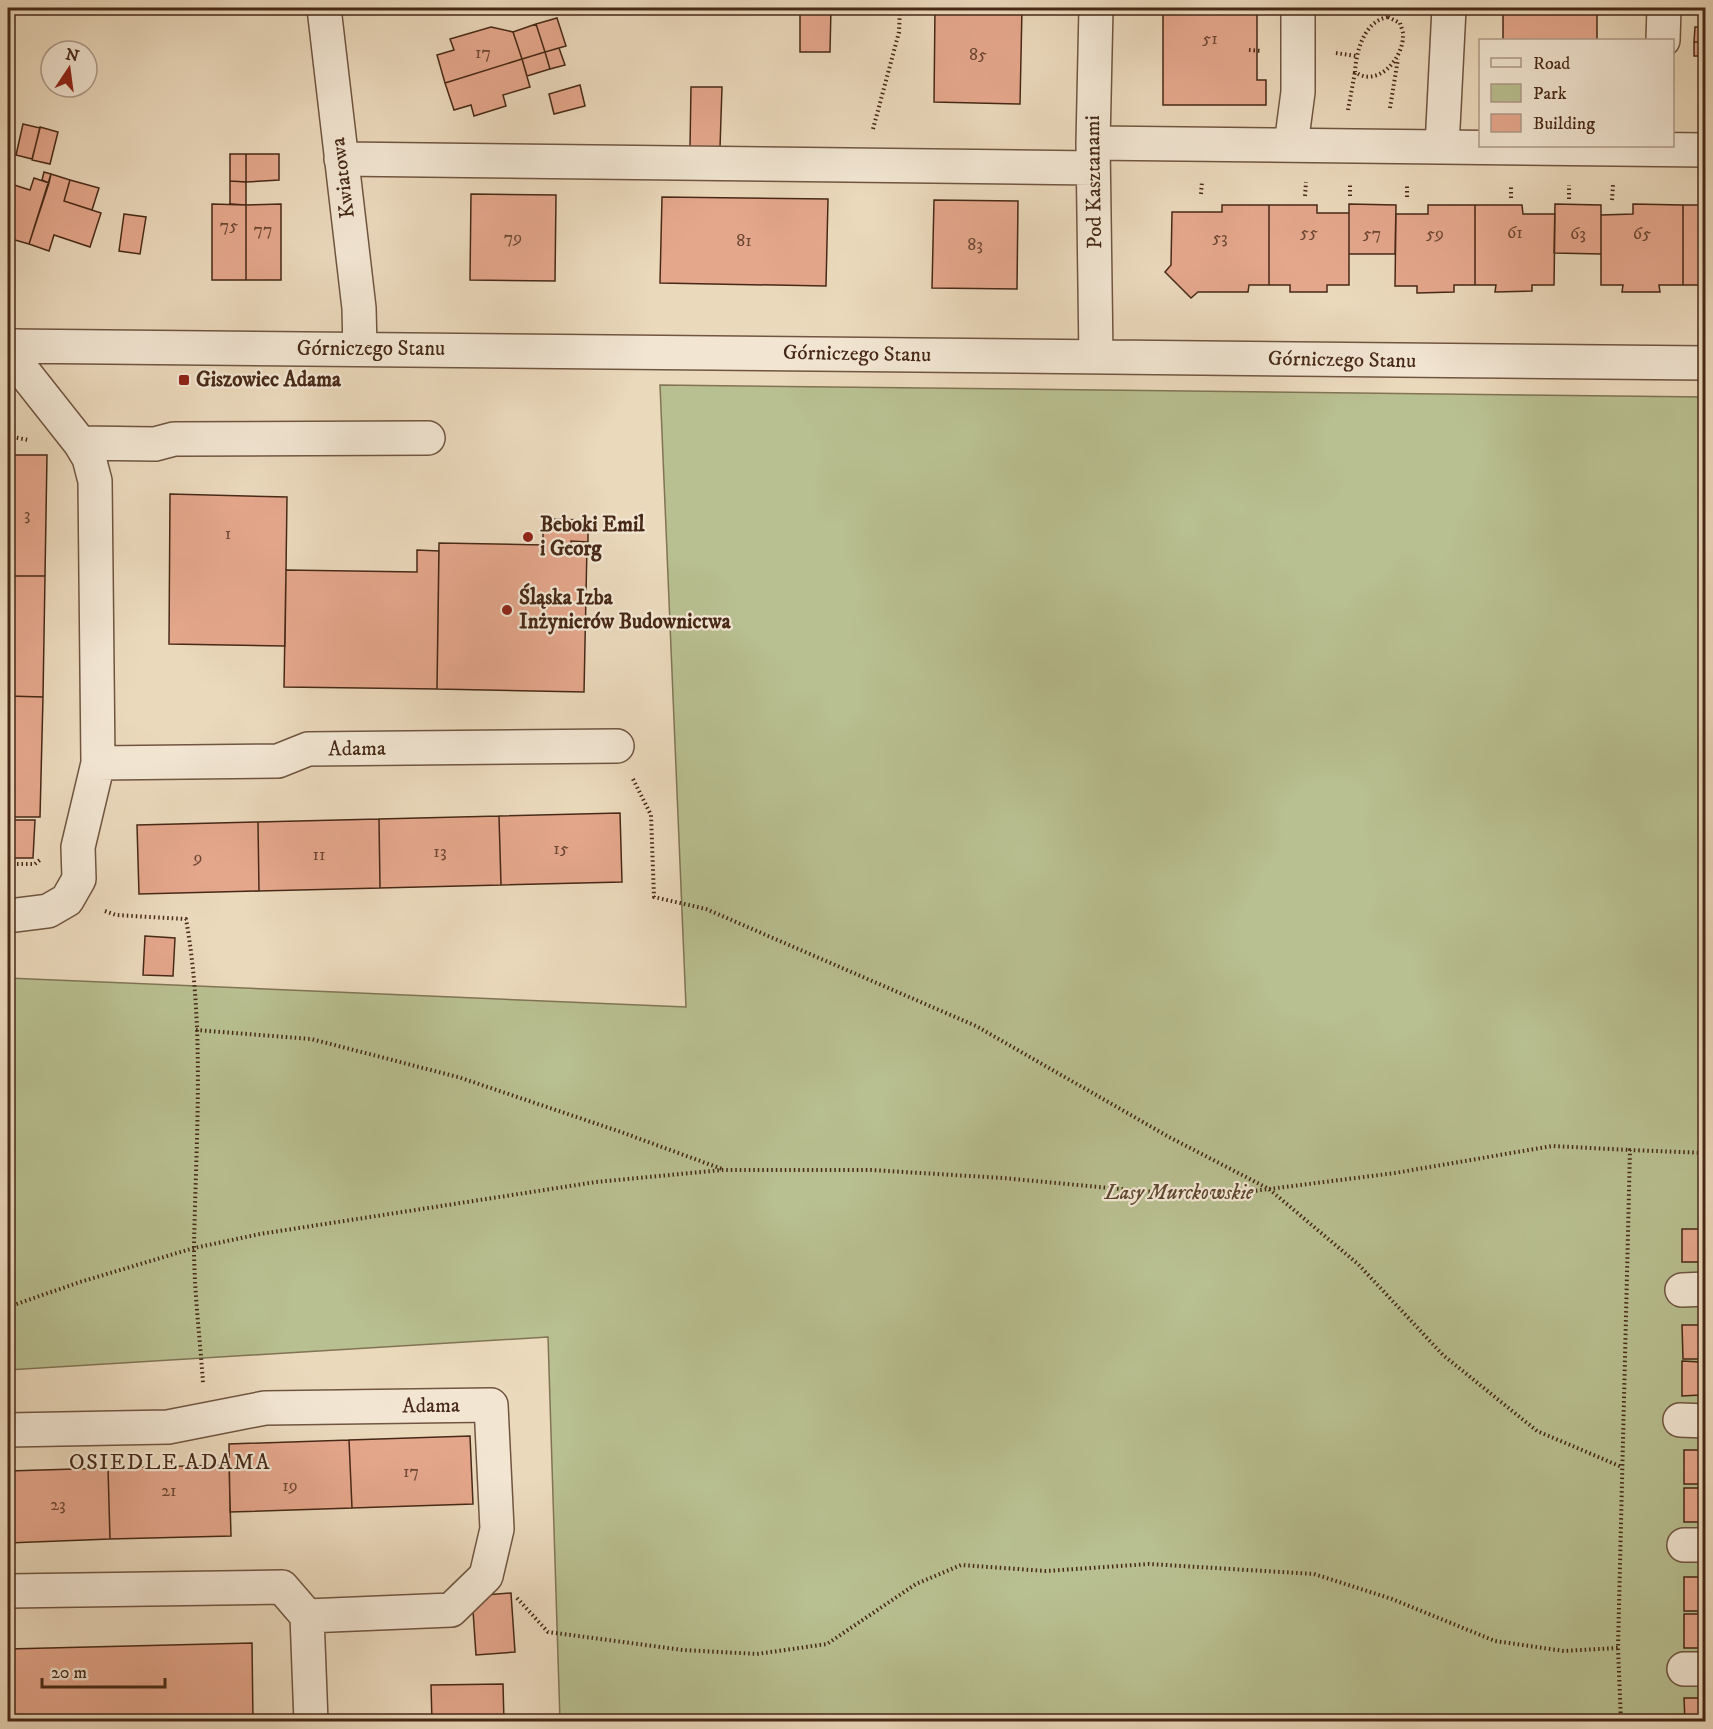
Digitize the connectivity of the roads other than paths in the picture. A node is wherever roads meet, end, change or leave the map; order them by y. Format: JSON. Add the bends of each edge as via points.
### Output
{"nodes":[{"id":1,"x":324,"y":8,"type":"edge"},
{"id":2,"x":1096,"y":8,"type":"edge"},
{"id":3,"x":1298,"y":8,"type":"edge"},
{"id":4,"x":1449,"y":8,"type":"edge"},
{"id":5,"x":1664,"y":8,"type":"edge"},
{"id":6,"x":1663,"y":39,"type":"edge"},
{"id":7,"x":1291,"y":145,"type":"junction"},
{"id":8,"x":1442,"y":147,"type":"junction"},
{"id":9,"x":1660,"y":147,"type":"edge"},
{"id":10,"x":1706,"y":150,"type":"edge"},
{"id":11,"x":1093,"y":156,"type":"junction"},
{"id":12,"x":341,"y":159,"type":"junction"},
{"id":13,"x":12,"y":346,"type":"edge"},
{"id":14,"x":360,"y":349,"type":"junction"},
{"id":15,"x":1096,"y":357,"type":"junction"},
{"id":16,"x":1706,"y":363,"type":"edge"},
{"id":17,"x":428,"y":438,"type":"dead end"},
{"id":18,"x":80,"y":443,"type":"junction"},
{"id":19,"x":617,"y":746,"type":"road end"},
{"id":20,"x":98,"y":763,"type":"junction"},
{"id":21,"x":8,"y":916,"type":"edge"},
{"id":22,"x":8,"y":1430,"type":"edge"},
{"id":23,"x":8,"y":1591,"type":"edge"},
{"id":24,"x":307,"y":1616,"type":"junction"},
{"id":25,"x":311,"y":1722,"type":"edge"}],
"edges":[{"from":1,"to":12,"type":"street","name":"Kwiatowa"},
{"from":2,"to":11,"type":"street","name":"Pod Kasztanami"},
{"from":3,"to":7,"type":"street","via":[[1298,92]]},
{"from":4,"to":8,"type":"street"},
{"from":5,"to":6,"type":"street"},
{"from":7,"to":8,"type":"street"},
{"from":7,"to":11,"type":"street"},
{"from":8,"to":9,"type":"street"},
{"from":9,"to":10,"type":"street"},
{"from":11,"to":12,"type":"street"},
{"from":11,"to":15,"type":"street","name":"Pod Kasztanami"},
{"from":12,"to":14,"type":"street","name":"Kwiatowa","via":[[359,308]]},
{"from":13,"to":14,"type":"street","name":"Górniczego Stanu"},
{"from":13,"to":18,"type":"street","via":[[20,367]]},
{"from":14,"to":15,"type":"street","name":"Górniczego Stanu"},
{"from":15,"to":16,"type":"street","name":"Górniczego Stanu"},
{"from":17,"to":18,"type":"street"},
{"from":18,"to":20,"type":"street","via":[[95,481]]},
{"from":19,"to":20,"type":"street","name":"Adama","via":[[308,749],[278,761]]},
{"from":20,"to":21,"type":"street","via":[[78,847],[79,879],[67,900],[48,911]]},
{"from":22,"to":24,"type":"street","name":"Adama","via":[[168,1427],[266,1408],[491,1405],[497,1529],[486,1576],[451,1610]]},
{"from":23,"to":24,"type":"street","via":[[282,1587]]},
{"from":24,"to":25,"type":"street"}]}
